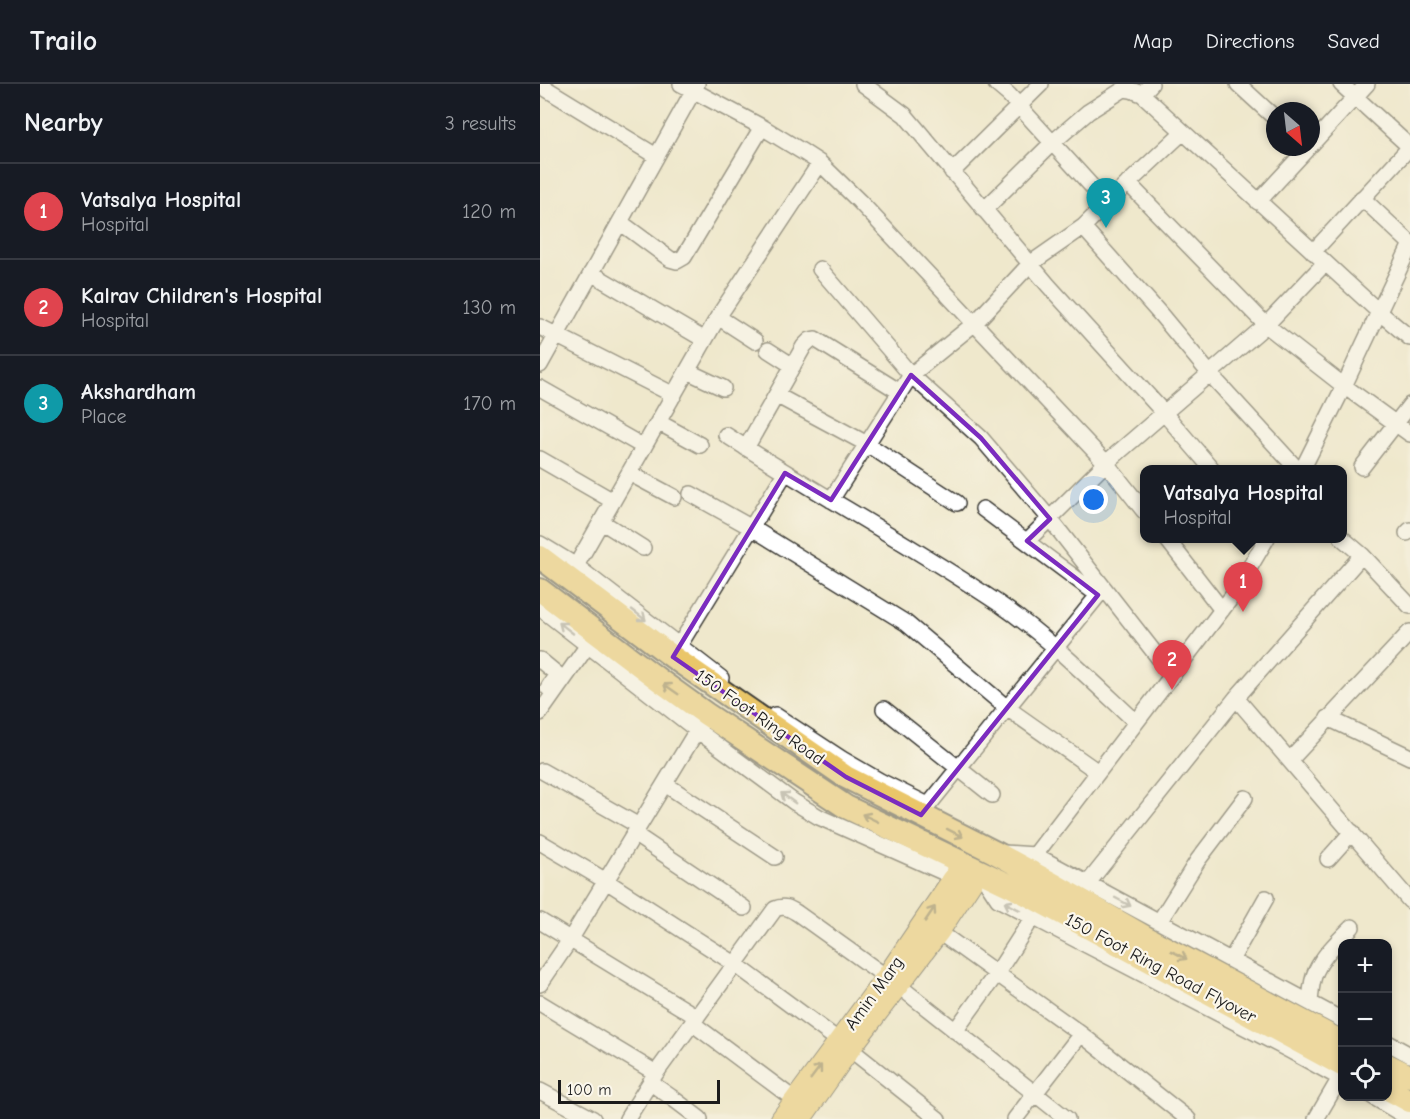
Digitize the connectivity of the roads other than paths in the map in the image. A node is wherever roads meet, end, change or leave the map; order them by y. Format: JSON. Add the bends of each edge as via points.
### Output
{"nodes":[{"id":1,"x":862,"y":84,"type":"edge"},
{"id":2,"x":996,"y":84,"type":"edge"},
{"id":3,"x":1041,"y":84,"type":"edge"},
{"id":4,"x":1238,"y":84,"type":"edge"},
{"id":5,"x":1341,"y":84,"type":"edge"},
{"id":6,"x":1367,"y":84,"type":"edge"},
{"id":7,"x":540,"y":85,"type":"edge"},
{"id":8,"x":690,"y":86,"type":"edge"},
{"id":9,"x":1146,"y":89,"type":"edge"},
{"id":10,"x":1356,"y":98,"type":"junction"},
{"id":11,"x":1019,"y":106,"type":"junction"},
{"id":12,"x":1266,"y":110,"type":"edge"},
{"id":13,"x":762,"y":127,"type":"junction"},
{"id":14,"x":1183,"y":132,"type":"junction"},
{"id":15,"x":1320,"y":135,"type":"edge"},
{"id":16,"x":1053,"y":143,"type":"junction"},
{"id":17,"x":1410,"y":147,"type":"edge"},
{"id":18,"x":656,"y":156,"type":"junction"},
{"id":19,"x":1300,"y":156,"type":"edge"},
{"id":20,"x":819,"y":163,"type":"junction"},
{"id":21,"x":952,"y":172,"type":"junction"},
{"id":22,"x":1128,"y":183,"type":"junction"},
{"id":23,"x":1362,"y":198,"type":"junction"},
{"id":24,"x":1258,"y":202,"type":"junction"},
{"id":25,"x":1107,"y":203,"type":"junction"},
{"id":26,"x":984,"y":210,"type":"junction"},
{"id":27,"x":620,"y":222,"type":"junction"},
{"id":28,"x":1083,"y":227,"type":"junction"},
{"id":29,"x":1410,"y":245,"type":"edge"},
{"id":30,"x":1313,"y":252,"type":"junction"},
{"id":31,"x":1325,"y":263,"type":"junction"},
{"id":32,"x":1030,"y":264,"type":"junction"},
{"id":33,"x":820,"y":269,"type":"dead end"},
{"id":34,"x":591,"y":273,"type":"junction"},
{"id":35,"x":1379,"y":312,"type":"junction"},
{"id":36,"x":718,"y":317,"type":"junction"},
{"id":37,"x":975,"y":323,"type":"junction"},
{"id":38,"x":1266,"y":325,"type":"junction"},
{"id":39,"x":540,"y":327,"type":"edge"},
{"id":40,"x":556,"y":335,"type":"junction"},
{"id":41,"x":1410,"y":338,"type":"edge"},
{"id":42,"x":705,"y":340,"type":"junction"},
{"id":43,"x":755,"y":341,"type":"dead end"},
{"id":44,"x":768,"y":350,"type":"dead end"},
{"id":45,"x":540,"y":365,"type":"edge"},
{"id":46,"x":793,"y":366,"type":"junction"},
{"id":47,"x":687,"y":371,"type":"junction"},
{"id":48,"x":1210,"y":374,"type":"junction"},
{"id":49,"x":911,"y":375,"type":"junction"},
{"id":50,"x":1344,"y":386,"type":"junction"},
{"id":51,"x":540,"y":388,"type":"edge"},
{"id":52,"x":723,"y":388,"type":"dead end"},
{"id":53,"x":900,"y":392,"type":"junction"},
{"id":54,"x":674,"y":395,"type":"junction"},
{"id":55,"x":776,"y":395,"type":"junction"},
{"id":56,"x":1410,"y":405,"type":"edge"},
{"id":57,"x":1164,"y":413,"type":"junction"},
{"id":58,"x":658,"y":422,"type":"junction"},
{"id":59,"x":1396,"y":424,"type":"junction"},
{"id":60,"x":1410,"y":434,"type":"edge"},
{"id":61,"x":726,"y":435,"type":"dead end"},
{"id":62,"x":867,"y":444,"type":"junction"},
{"id":63,"x":700,"y":445,"type":"dead end"},
{"id":64,"x":644,"y":447,"type":"junction"},
{"id":65,"x":746,"y":448,"type":"junction"},
{"id":66,"x":540,"y":459,"type":"edge"},
{"id":67,"x":1106,"y":463,"type":"junction"},
{"id":68,"x":1209,"y":465,"type":"edge"},
{"id":69,"x":1295,"y":465,"type":"edge"},
{"id":70,"x":1303,"y":465,"type":"edge"},
{"id":71,"x":1362,"y":467,"type":"dead end"},
{"id":72,"x":629,"y":473,"type":"junction"},
{"id":73,"x":785,"y":473,"type":"junction"},
{"id":74,"x":691,"y":494,"type":"dead end"},
{"id":75,"x":674,"y":497,"type":"dead end"},
{"id":76,"x":831,"y":500,"type":"junction"},
{"id":77,"x":614,"y":501,"type":"junction"},
{"id":78,"x":957,"y":503,"type":"dead end"},
{"id":79,"x":1140,"y":506,"type":"edge"},
{"id":80,"x":983,"y":509,"type":"dead end"},
{"id":81,"x":1050,"y":519,"type":"junction"},
{"id":82,"x":602,"y":522,"type":"junction"},
{"id":83,"x":752,"y":528,"type":"junction"},
{"id":84,"x":1027,"y":541,"type":"junction"},
{"id":85,"x":1347,"y":542,"type":"edge"},
{"id":86,"x":1170,"y":543,"type":"edge"},
{"id":87,"x":1264,"y":543,"type":"edge"},
{"id":88,"x":540,"y":544,"type":"edge"},
{"id":89,"x":643,"y":548,"type":"dead end"},
{"id":90,"x":1362,"y":555,"type":"junction"},
{"id":91,"x":540,"y":557,"type":"edge"},
{"id":92,"x":572,"y":572,"type":"junction"},
{"id":93,"x":540,"y":590,"type":"edge"},
{"id":94,"x":1101,"y":591,"type":"junction"},
{"id":95,"x":1410,"y":606,"type":"edge"},
{"id":96,"x":540,"y":608,"type":"edge"},
{"id":97,"x":1222,"y":610,"type":"junction"},
{"id":98,"x":1410,"y":632,"type":"edge"},
{"id":99,"x":588,"y":645,"type":"junction"},
{"id":100,"x":1056,"y":648,"type":"junction"},
{"id":101,"x":676,"y":651,"type":"junction"},
{"id":102,"x":540,"y":660,"type":"edge"},
{"id":103,"x":1172,"y":675,"type":"junction"},
{"id":104,"x":540,"y":698,"type":"edge"},
{"id":105,"x":1236,"y":698,"type":"junction"},
{"id":106,"x":884,"y":708,"type":"dead end"},
{"id":107,"x":1007,"y":708,"type":"junction"},
{"id":108,"x":540,"y":713,"type":"edge"},
{"id":109,"x":1328,"y":718,"type":"junction"},
{"id":110,"x":1136,"y":722,"type":"junction"},
{"id":111,"x":702,"y":723,"type":"junction"},
{"id":112,"x":1410,"y":757,"type":"edge"},
{"id":113,"x":1290,"y":760,"type":"junction"},
{"id":114,"x":542,"y":766,"type":"edge"},
{"id":115,"x":959,"y":767,"type":"junction"},
{"id":116,"x":1098,"y":772,"type":"junction"},
{"id":117,"x":665,"y":784,"type":"junction"},
{"id":118,"x":992,"y":795,"type":"dead end"},
{"id":119,"x":1245,"y":798,"type":"dead end"},
{"id":120,"x":924,"y":810,"type":"junction"},
{"id":121,"x":637,"y":830,"type":"junction"},
{"id":122,"x":1352,"y":832,"type":"junction"},
{"id":123,"x":540,"y":842,"type":"edge"},
{"id":124,"x":994,"y":852,"type":"junction"},
{"id":125,"x":1035,"y":855,"type":"junction"},
{"id":126,"x":775,"y":857,"type":"dead end"},
{"id":127,"x":1328,"y":859,"type":"dead end"},
{"id":128,"x":965,"y":870,"type":"junction"},
{"id":129,"x":606,"y":880,"type":"junction"},
{"id":130,"x":1088,"y":883,"type":"junction"},
{"id":131,"x":1408,"y":895,"type":"edge"},
{"id":132,"x":1266,"y":898,"type":"dead end"},
{"id":133,"x":1043,"y":901,"type":"junction"},
{"id":134,"x":744,"y":908,"type":"dead end"},
{"id":135,"x":540,"y":921,"type":"edge"},
{"id":136,"x":1160,"y":922,"type":"junction"},
{"id":137,"x":1352,"y":927,"type":"dead end"},
{"id":138,"x":939,"y":932,"type":"junction"},
{"id":139,"x":570,"y":940,"type":"junction"},
{"id":140,"x":1231,"y":960,"type":"junction"},
{"id":141,"x":735,"y":964,"type":"junction"},
{"id":142,"x":997,"y":973,"type":"junction"},
{"id":143,"x":892,"y":982,"type":"junction"},
{"id":144,"x":540,"y":984,"type":"edge"},
{"id":145,"x":540,"y":1003,"type":"edge"},
{"id":146,"x":1310,"y":1003,"type":"junction"},
{"id":147,"x":1338,"y":1018,"type":"edge"},
{"id":148,"x":695,"y":1020,"type":"junction"},
{"id":149,"x":955,"y":1030,"type":"junction"},
{"id":150,"x":1082,"y":1034,"type":"junction"},
{"id":151,"x":1338,"y":1040,"type":"edge"},
{"id":152,"x":844,"y":1045,"type":"junction"},
{"id":153,"x":1392,"y":1045,"type":"edge"},
{"id":154,"x":1410,"y":1054,"type":"edge"},
{"id":155,"x":1392,"y":1067,"type":"edge"},
{"id":156,"x":1338,"y":1072,"type":"edge"},
{"id":157,"x":1410,"y":1076,"type":"edge"},
{"id":158,"x":653,"y":1078,"type":"junction"},
{"id":159,"x":1338,"y":1081,"type":"edge"},
{"id":160,"x":1392,"y":1091,"type":"edge"},
{"id":161,"x":544,"y":1094,"type":"edge"},
{"id":162,"x":1035,"y":1094,"type":"junction"},
{"id":163,"x":1380,"y":1101,"type":"edge"},
{"id":164,"x":1410,"y":1101,"type":"edge"},
{"id":165,"x":540,"y":1110,"type":"edge"},
{"id":166,"x":806,"y":1112,"type":"edge"},
{"id":167,"x":593,"y":1119,"type":"edge"},
{"id":168,"x":627,"y":1119,"type":"edge"},
{"id":169,"x":700,"y":1119,"type":"edge"},
{"id":170,"x":781,"y":1119,"type":"edge"},
{"id":171,"x":938,"y":1119,"type":"edge"},
{"id":172,"x":1015,"y":1119,"type":"edge"},
{"id":173,"x":1067,"y":1119,"type":"edge"},
{"id":174,"x":1188,"y":1119,"type":"edge"},
{"id":175,"x":1316,"y":1119,"type":"edge"},
{"id":176,"x":1410,"y":1119,"type":"edge"}],
"edges":[{"from":1,"to":21,"type":"street","via":[[905,115]]},
{"from":2,"to":11,"type":"street"},
{"from":3,"to":11,"type":"street"},
{"from":4,"to":12,"type":"street"},
{"from":5,"to":10,"type":"street"},
{"from":6,"to":10,"type":"street"},
{"from":7,"to":18,"type":"street"},
{"from":8,"to":13,"type":"street"},
{"from":8,"to":18,"type":"street"},
{"from":9,"to":14,"type":"street"},
{"from":9,"to":16,"type":"street","via":[[1124,89],[1088,112]]},
{"from":10,"to":15,"type":"street"},
{"from":10,"to":17,"type":"street"},
{"from":11,"to":16,"type":"street"},
{"from":11,"to":21,"type":"street"},
{"from":13,"to":20,"type":"street"},
{"from":13,"to":27,"type":"street","via":[[684,257],[670,259]]},
{"from":14,"to":22,"type":"street"},
{"from":14,"to":24,"type":"street"},
{"from":16,"to":25,"type":"street"},
{"from":16,"to":26,"type":"street"},
{"from":17,"to":23,"type":"street"},
{"from":18,"to":27,"type":"street"},
{"from":19,"to":24,"type":"street"},
{"from":20,"to":36,"type":"street"},
{"from":20,"to":37,"type":"street"},
{"from":21,"to":26,"type":"street"},
{"from":22,"to":25,"type":"street"},
{"from":22,"to":38,"type":"street"},
{"from":23,"to":29,"type":"street"},
{"from":23,"to":30,"type":"street"},
{"from":24,"to":30,"type":"street"},
{"from":25,"to":28,"type":"street"},
{"from":26,"to":32,"type":"street"},
{"from":27,"to":34,"type":"street"},
{"from":28,"to":32,"type":"street"},
{"from":28,"to":48,"type":"street"},
{"from":29,"to":35,"type":"street"},
{"from":30,"to":31,"type":"street"},
{"from":31,"to":35,"type":"street"},
{"from":31,"to":38,"type":"street"},
{"from":32,"to":37,"type":"street"},
{"from":32,"to":57,"type":"street"},
{"from":33,"to":49,"type":"street"},
{"from":34,"to":40,"type":"street"},
{"from":34,"to":42,"type":"street"},
{"from":35,"to":41,"type":"street"},
{"from":35,"to":50,"type":"street"},
{"from":36,"to":42,"type":"street"},
{"from":36,"to":43,"type":"street"},
{"from":37,"to":49,"type":"street"},
{"from":37,"to":67,"type":"street"},
{"from":38,"to":48,"type":"street"},
{"from":38,"to":50,"type":"street"},
{"from":39,"to":40,"type":"street"},
{"from":40,"to":45,"type":"street"},
{"from":40,"to":54,"type":"street"},
{"from":42,"to":47,"type":"street"},
{"from":44,"to":46,"type":"street"},
{"from":46,"to":53,"type":"street","via":[[804,346],[815,339]]},
{"from":46,"to":55,"type":"street"},
{"from":47,"to":52,"type":"street"},
{"from":47,"to":54,"type":"street"},
{"from":48,"to":57,"type":"street"},
{"from":48,"to":69,"type":"street"},
{"from":49,"to":53,"type":"street"},
{"from":49,"to":81,"type":"street","via":[[981,438]]},
{"from":50,"to":59,"type":"street"},
{"from":50,"to":70,"type":"street"},
{"from":51,"to":64,"type":"street"},
{"from":53,"to":62,"type":"street"},
{"from":54,"to":58,"type":"street"},
{"from":55,"to":62,"type":"street"},
{"from":55,"to":65,"type":"street"},
{"from":56,"to":59,"type":"street"},
{"from":57,"to":67,"type":"street"},
{"from":57,"to":68,"type":"street"},
{"from":58,"to":63,"type":"street"},
{"from":58,"to":64,"type":"street"},
{"from":59,"to":60,"type":"street"},
{"from":59,"to":71,"type":"street"},
{"from":61,"to":65,"type":"street"},
{"from":62,"to":76,"type":"street"},
{"from":62,"to":78,"type":"street"},
{"from":64,"to":72,"type":"street"},
{"from":65,"to":73,"type":"street"},
{"from":66,"to":77,"type":"street"},
{"from":67,"to":79,"type":"street"},
{"from":67,"to":81,"type":"street"},
{"from":72,"to":75,"type":"street"},
{"from":72,"to":77,"type":"street"},
{"from":73,"to":76,"type":"street"},
{"from":73,"to":83,"type":"street"},
{"from":74,"to":83,"type":"street"},
{"from":76,"to":100,"type":"street","via":[[999,604]]},
{"from":77,"to":82,"type":"street"},
{"from":80,"to":84,"type":"street"},
{"from":81,"to":84,"type":"street"},
{"from":81,"to":94,"type":"street"},
{"from":82,"to":89,"type":"street"},
{"from":82,"to":92,"type":"street"},
{"from":83,"to":101,"type":"street"},
{"from":83,"to":107,"type":"street","via":[[906,623]]},
{"from":84,"to":94,"type":"street"},
{"from":85,"to":90,"type":"street"},
{"from":86,"to":97,"type":"street"},
{"from":87,"to":97,"type":"street"},
{"from":88,"to":92,"type":"street"},
{"from":90,"to":95,"type":"street"},
{"from":90,"to":105,"type":"street"},
{"from":91,"to":92,"type":"highway","name":"150 Foot Ring Road"},
{"from":92,"to":101,"type":"highway","name":"150 Foot Ring Road","one_way":true},
{"from":111,"to":93,"type":"highway","name":"150 Foot Ring Road","one_way":true,"via":[[659,680]]},
{"from":94,"to":100,"type":"street"},
{"from":94,"to":103,"type":"street"},
{"from":99,"to":96,"type":"street","one_way":true},
{"from":97,"to":103,"type":"street"},
{"from":98,"to":109,"type":"street"},
{"from":99,"to":108,"type":"street"},
{"from":99,"to":111,"type":"street"},
{"from":100,"to":107,"type":"street"},
{"from":100,"to":110,"type":"street"},
{"from":101,"to":120,"type":"highway","name":"150 Foot Ring Road","via":[[846,777]]},
{"from":102,"to":104,"type":"street","via":[[557,674]]},
{"from":103,"to":110,"type":"street"},
{"from":105,"to":113,"type":"street"},
{"from":105,"to":130,"type":"street"},
{"from":106,"to":115,"type":"street"},
{"from":107,"to":115,"type":"street"},
{"from":107,"to":116,"type":"street"},
{"from":109,"to":112,"type":"street"},
{"from":109,"to":113,"type":"street"},
{"from":110,"to":116,"type":"street"},
{"from":111,"to":117,"type":"street"},
{"from":128,"to":111,"type":"highway","name":"150 Foot Ring Road","one_way":true,"via":[[846,807]]},
{"from":113,"to":122,"type":"street"},
{"from":114,"to":121,"type":"street"},
{"from":115,"to":118,"type":"street"},
{"from":115,"to":120,"type":"street"},
{"from":116,"to":125,"type":"street"},
{"from":117,"to":121,"type":"street"},
{"from":117,"to":126,"type":"street"},
{"from":119,"to":136,"type":"street","via":[[1198,860]]},
{"from":120,"to":124,"type":"highway","name":"150 Foot Ring Road","one_way":true},
{"from":121,"to":129,"type":"street"},
{"from":121,"to":134,"type":"street"},
{"from":122,"to":127,"type":"street"},
{"from":122,"to":131,"type":"street"},
{"from":123,"to":129,"type":"street"},
{"from":124,"to":125,"type":"street"},
{"from":124,"to":133,"type":"highway","name":"150 Foot Ring Road Flyover"},
{"from":125,"to":130,"type":"street"},
{"from":133,"to":128,"type":"highway","name":"150 Foot Ring Road Flyover","one_way":true},
{"from":128,"to":138,"type":"main road","name":"Amin Marg","via":[[971,885]]},
{"from":143,"to":128,"type":"main road","name":"Amin Marg","one_way":true},
{"from":129,"to":139,"type":"street"},
{"from":129,"to":141,"type":"street"},
{"from":130,"to":136,"type":"street","one_way":true},
{"from":132,"to":140,"type":"street"},
{"from":133,"to":142,"type":"street"},
{"from":133,"to":151,"type":"highway","name":"150 Foot Ring Road Flyover","one_way":true,"via":[[1147,938]]},
{"from":133,"to":156,"type":"highway","name":"150 Foot Ring Road Flyover"},
{"from":135,"to":139,"type":"street"},
{"from":136,"to":140,"type":"street"},
{"from":137,"to":146,"type":"street","via":[[1316,970]]},
{"from":138,"to":142,"type":"street"},
{"from":138,"to":143,"type":"main road","name":"Amin Marg"},
{"from":139,"to":144,"type":"street"},
{"from":139,"to":148,"type":"street"},
{"from":140,"to":146,"type":"street"},
{"from":141,"to":143,"type":"street","via":[[781,906],[789,907]]},
{"from":141,"to":148,"type":"street"},
{"from":141,"to":152,"type":"street"},
{"from":142,"to":149,"type":"street"},
{"from":142,"to":150,"type":"street"},
{"from":143,"to":149,"type":"street"},
{"from":143,"to":152,"type":"main road","name":"Amin Marg"},
{"from":145,"to":158,"type":"street"},
{"from":146,"to":147,"type":"street"},
{"from":148,"to":158,"type":"street"},
{"from":148,"to":166,"type":"street"},
{"from":149,"to":162,"type":"street"},
{"from":150,"to":162,"type":"street"},
{"from":150,"to":174,"type":"street"},
{"from":152,"to":166,"type":"main road","name":"Amin Marg"},
{"from":152,"to":171,"type":"street"},
{"from":153,"to":154,"type":"street"},
{"from":155,"to":157,"type":"highway"},
{"from":158,"to":168,"type":"street"},
{"from":158,"to":169,"type":"street"},
{"from":159,"to":175,"type":"street"},
{"from":160,"to":164,"type":"highway"},
{"from":161,"to":165,"type":"street"},
{"from":161,"to":167,"type":"street"},
{"from":162,"to":172,"type":"street"},
{"from":162,"to":173,"type":"street"},
{"from":163,"to":176,"type":"street"},
{"from":166,"to":170,"type":"main road","name":"Amin Marg"}]}
